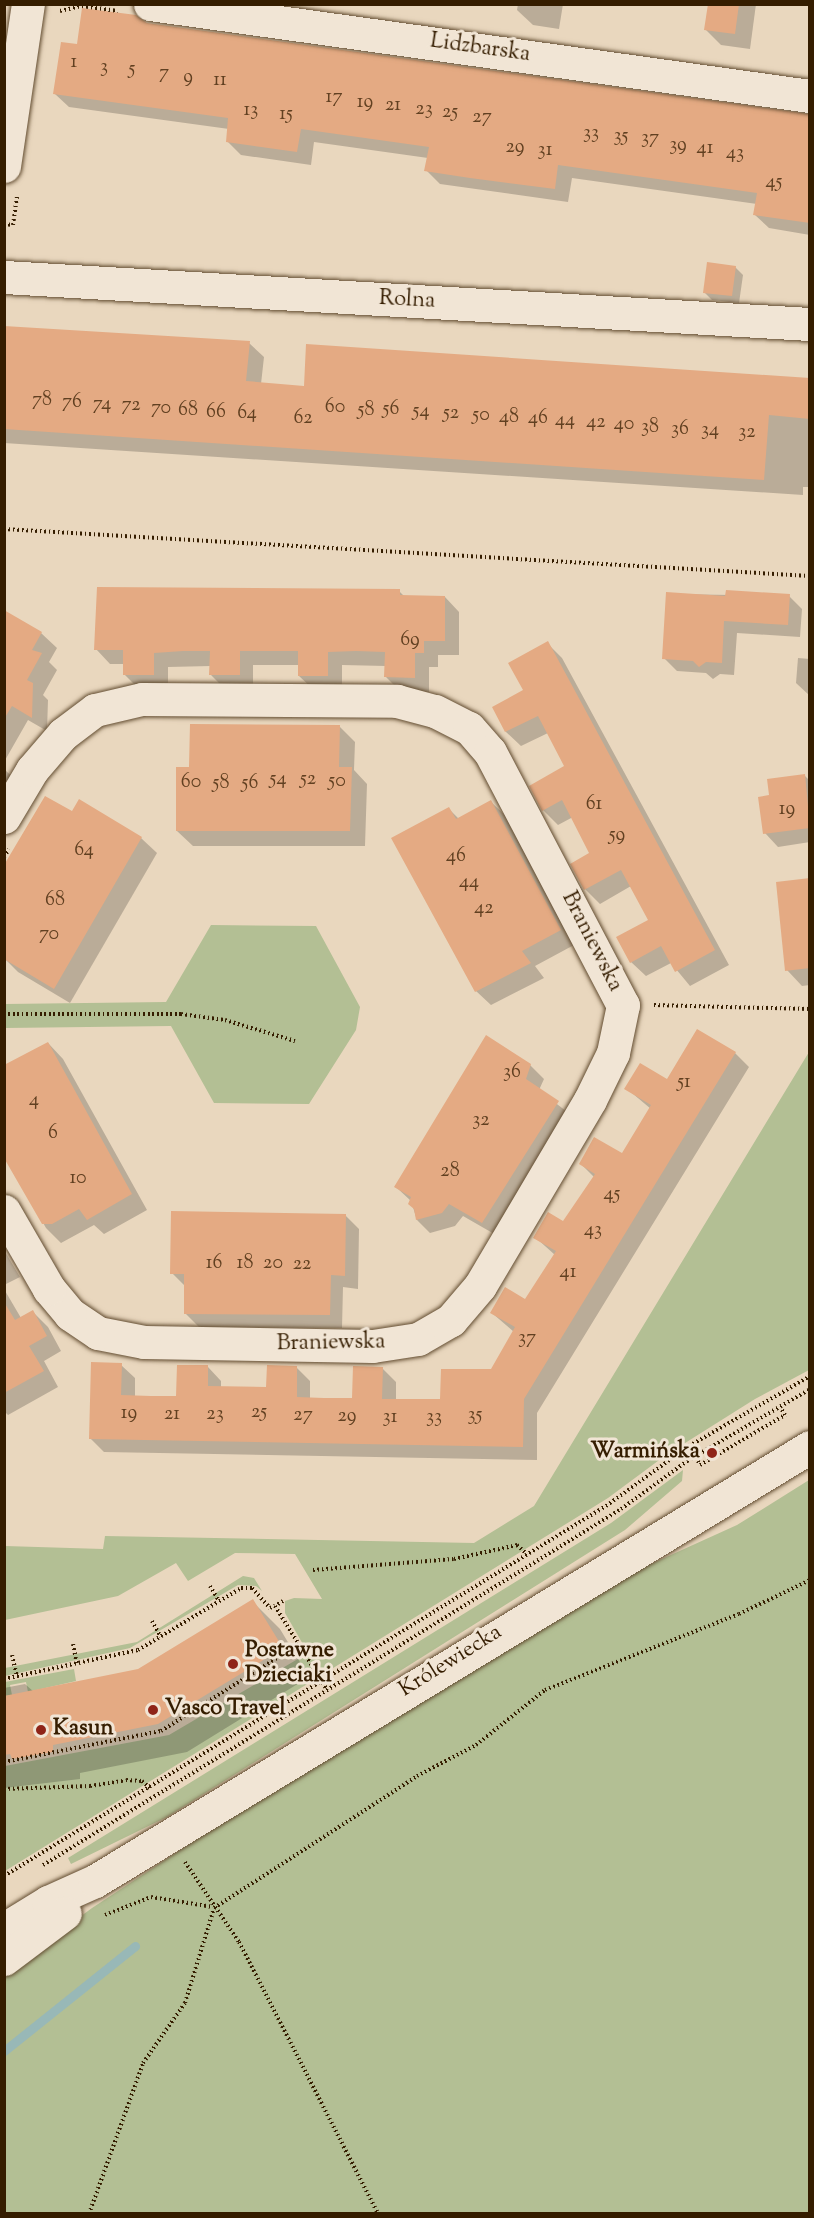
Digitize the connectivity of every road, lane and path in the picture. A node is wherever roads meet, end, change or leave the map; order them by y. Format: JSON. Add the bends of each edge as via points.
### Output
{"nodes":[{"id":1,"x":138,"y":8,"type":"edge"},
{"id":2,"x":41,"y":9,"type":"edge"},
{"id":3,"x":810,"y":96,"type":"edge"},
{"id":4,"x":11,"y":178,"type":"edge"},
{"id":5,"x":4,"y":224,"type":"edge"},
{"id":6,"x":4,"y":277,"type":"edge"},
{"id":7,"x":810,"y":324,"type":"edge"},
{"id":8,"x":4,"y":529,"type":"edge"},
{"id":9,"x":810,"y":576,"type":"edge"},
{"id":10,"x":8,"y":832,"type":"edge"},
{"id":11,"x":4,"y":856,"type":"edge"},
{"id":12,"x":623,"y":1005,"type":"junction"},
{"id":13,"x":810,"y":1009,"type":"edge"},
{"id":14,"x":4,"y":1014,"type":"edge"},
{"id":15,"x":295,"y":1041,"type":"dead end"},
{"id":16,"x":4,"y":1211,"type":"edge"},
{"id":17,"x":810,"y":1376,"type":"edge"},
{"id":18,"x":810,"y":1389,"type":"edge"},
{"id":19,"x":782,"y":1410,"type":"dead end"},
{"id":20,"x":810,"y":1447,"type":"edge"},
{"id":21,"x":698,"y":1461,"type":"dead end"},
{"id":22,"x":527,"y":1554,"type":"junction"},
{"id":23,"x":313,"y":1570,"type":"dead end"},
{"id":24,"x":810,"y":1580,"type":"edge"},
{"id":25,"x":210,"y":1586,"type":"dead end"},
{"id":26,"x":219,"y":1601,"type":"junction"},
{"id":27,"x":283,"y":1601,"type":"dead end"},
{"id":28,"x":275,"y":1606,"type":"junction"},
{"id":29,"x":152,"y":1621,"type":"dead end"},
{"id":30,"x":161,"y":1636,"type":"junction"},
{"id":31,"x":73,"y":1644,"type":"dead end"},
{"id":32,"x":299,"y":1644,"type":"junction"},
{"id":33,"x":12,"y":1655,"type":"dead end"},
{"id":34,"x":77,"y":1664,"type":"junction"},
{"id":35,"x":17,"y":1676,"type":"junction"},
{"id":36,"x":4,"y":1679,"type":"edge"},
{"id":37,"x":321,"y":1680,"type":"junction"},
{"id":38,"x":327,"y":1689,"type":"junction"},
{"id":39,"x":4,"y":1762,"type":"edge"},
{"id":40,"x":150,"y":1788,"type":"junction"},
{"id":41,"x":4,"y":1789,"type":"edge"},
{"id":42,"x":168,"y":1836,"type":"junction"},
{"id":43,"x":36,"y":1869,"type":"dead end"},
{"id":44,"x":4,"y":1876,"type":"edge"},
{"id":45,"x":95,"y":1881,"type":"junction"},
{"id":46,"x":214,"y":1908,"type":"junction"},
{"id":47,"x":98,"y":1918,"type":"dead end"},
{"id":48,"x":4,"y":1929,"type":"edge"},
{"id":49,"x":4,"y":1959,"type":"edge"},
{"id":50,"x":89,"y":2214,"type":"edge"},
{"id":51,"x":378,"y":2214,"type":"edge"}],
"edges":[{"from":1,"to":2,"type":"path"},
{"from":1,"to":3,"type":"street","name":"Lidzbarska"},
{"from":2,"to":4,"type":"street"},
{"from":4,"to":5,"type":"path","via":[[13,225]]},
{"from":6,"to":7,"type":"street","name":"Rolna"},
{"from":8,"to":9,"type":"path"},
{"from":10,"to":11,"type":"path"},
{"from":10,"to":12,"type":"street","name":"Braniewska","via":[[40,761],[63,734],[95,710],[142,699],[397,702],[435,711],[469,728],[490,752]]},
{"from":12,"to":13,"type":"path"},
{"from":12,"to":16,"type":"street","name":"Braniewska","via":[[613,1053],[590,1101],[480,1286],[451,1320],[418,1340],[373,1347],[144,1342],[98,1333],[70,1314],[49,1289]]},
{"from":14,"to":15,"type":"path","via":[[181,1014],[225,1020]]},
{"from":17,"to":22,"type":"path"},
{"from":18,"to":38,"type":"path","via":[[687,1461],[621,1509]]},
{"from":19,"to":21,"type":"path","via":[[785,1415],[700,1465]]},
{"from":20,"to":42,"type":"street","name":"Królewiecka"},
{"from":22,"to":23,"type":"path","via":[[518,1545],[454,1559]]},
{"from":22,"to":37,"type":"path"},
{"from":24,"to":46,"type":"path","via":[[739,1614],[545,1690],[476,1746],[417,1776]]},
{"from":25,"to":26,"type":"path"},
{"from":26,"to":28,"type":"path","via":[[241,1588],[252,1588],[270,1608]]},
{"from":26,"to":30,"type":"path"},
{"from":27,"to":28,"type":"path"},
{"from":28,"to":32,"type":"path"},
{"from":29,"to":30,"type":"path"},
{"from":30,"to":34,"type":"path","via":[[138,1650]]},
{"from":31,"to":34,"type":"path"},
{"from":32,"to":37,"type":"path"},
{"from":32,"to":39,"type":"path","via":[[161,1731]]},
{"from":33,"to":35,"type":"path"},
{"from":34,"to":35,"type":"path"},
{"from":35,"to":36,"type":"path"},
{"from":37,"to":38,"type":"path"},
{"from":37,"to":40,"type":"path"},
{"from":38,"to":43,"type":"path"},
{"from":40,"to":41,"type":"path","via":[[142,1781],[126,1780],[90,1786]]},
{"from":40,"to":44,"type":"path"},
{"from":42,"to":45,"type":"street","name":"Królewiecka"},
{"from":42,"to":46,"type":"path"},
{"from":45,"to":48,"type":"street","name":"Królewiecka","via":[[48,1902]]},
{"from":45,"to":49,"type":"street","name":"Królewiecka","via":[[58,1920]]},
{"from":46,"to":47,"type":"path","via":[[151,1897]]},
{"from":46,"to":50,"type":"path","via":[[185,2003],[143,2063]]},
{"from":46,"to":51,"type":"path","via":[[238,1942]]}]}
